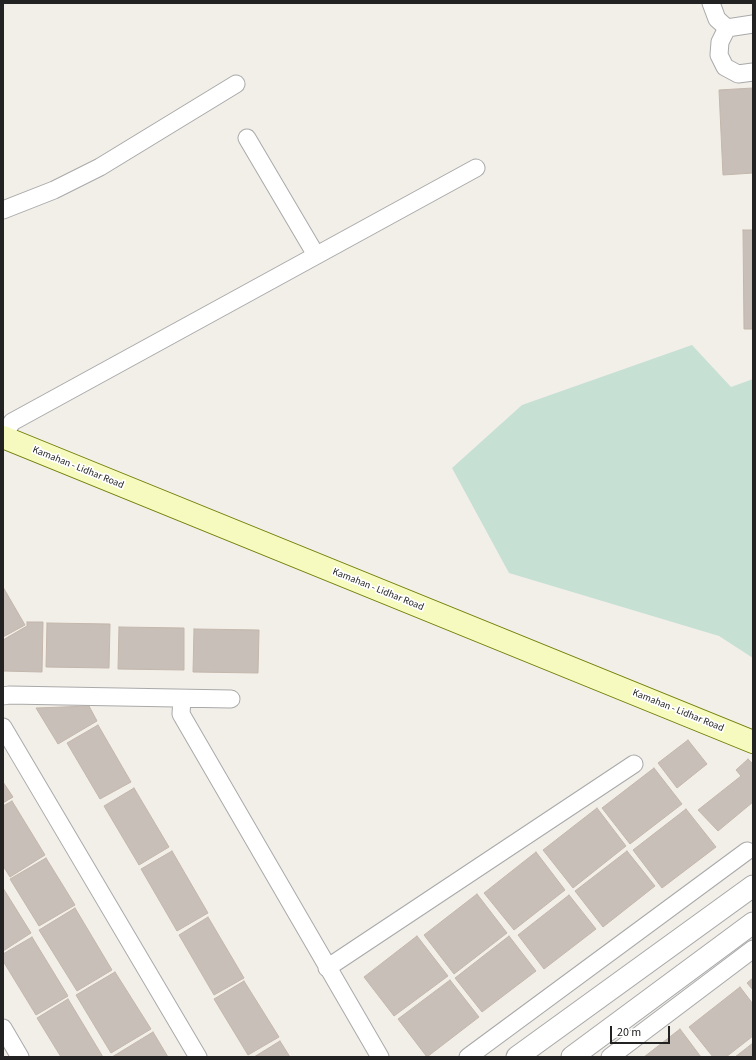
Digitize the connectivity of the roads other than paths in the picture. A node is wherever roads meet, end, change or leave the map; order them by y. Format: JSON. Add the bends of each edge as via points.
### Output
{"nodes":[{"id":1,"x":711,"y":3,"type":"edge"},
{"id":2,"x":753,"y":24,"type":"edge"},
{"id":3,"x":727,"y":28,"type":"junction"},
{"id":4,"x":753,"y":72,"type":"edge"},
{"id":5,"x":236,"y":84,"type":"dead end"},
{"id":6,"x":247,"y":138,"type":"dead end"},
{"id":7,"x":476,"y":168,"type":"dead end"},
{"id":8,"x":3,"y":210,"type":"edge"},
{"id":9,"x":316,"y":255,"type":"junction"},
{"id":10,"x":3,"y":437,"type":"edge"},
{"id":11,"x":3,"y":696,"type":"edge"},
{"id":12,"x":231,"y":698,"type":"dead end"},
{"id":13,"x":182,"y":699,"type":"junction"},
{"id":14,"x":3,"y":727,"type":"edge"},
{"id":15,"x":753,"y":742,"type":"edge"},
{"id":16,"x":634,"y":764,"type":"dead end"},
{"id":17,"x":747,"y":851,"type":"dead end"},
{"id":18,"x":753,"y":886,"type":"edge"},
{"id":19,"x":753,"y":923,"type":"edge"},
{"id":20,"x":753,"y":949,"type":"edge"},
{"id":21,"x":327,"y":968,"type":"junction"},
{"id":22,"x":3,"y":1028,"type":"edge"},
{"id":23,"x":20,"y":1057,"type":"edge"},
{"id":24,"x":198,"y":1057,"type":"edge"},
{"id":25,"x":380,"y":1057,"type":"edge"},
{"id":26,"x":468,"y":1057,"type":"edge"},
{"id":27,"x":517,"y":1057,"type":"edge"},
{"id":28,"x":572,"y":1057,"type":"edge"},
{"id":29,"x":610,"y":1057,"type":"edge"}],
"edges":[{"from":1,"to":3,"type":"street","via":[[717,19]]},
{"from":2,"to":3,"type":"street"},
{"from":3,"to":4,"type":"street","via":[[720,42],[719,55],[725,67],[738,74]]},
{"from":5,"to":8,"type":"street","via":[[100,167],[54,190]]},
{"from":6,"to":9,"type":"street"},
{"from":7,"to":9,"type":"street"},
{"from":9,"to":10,"type":"street","via":[[12,422]]},
{"from":10,"to":15,"type":"main road","name":"Kamahan - Lidhar Road"},
{"from":11,"to":13,"type":"street"},
{"from":12,"to":13,"type":"street"},
{"from":13,"to":21,"type":"street","via":[[181,714]]},
{"from":14,"to":24,"type":"street"},
{"from":16,"to":21,"type":"street"},
{"from":17,"to":26,"type":"street"},
{"from":18,"to":27,"type":"street"},
{"from":19,"to":28,"type":"street"},
{"from":20,"to":29,"type":"street"},
{"from":21,"to":25,"type":"street"},
{"from":22,"to":23,"type":"street"}]}
